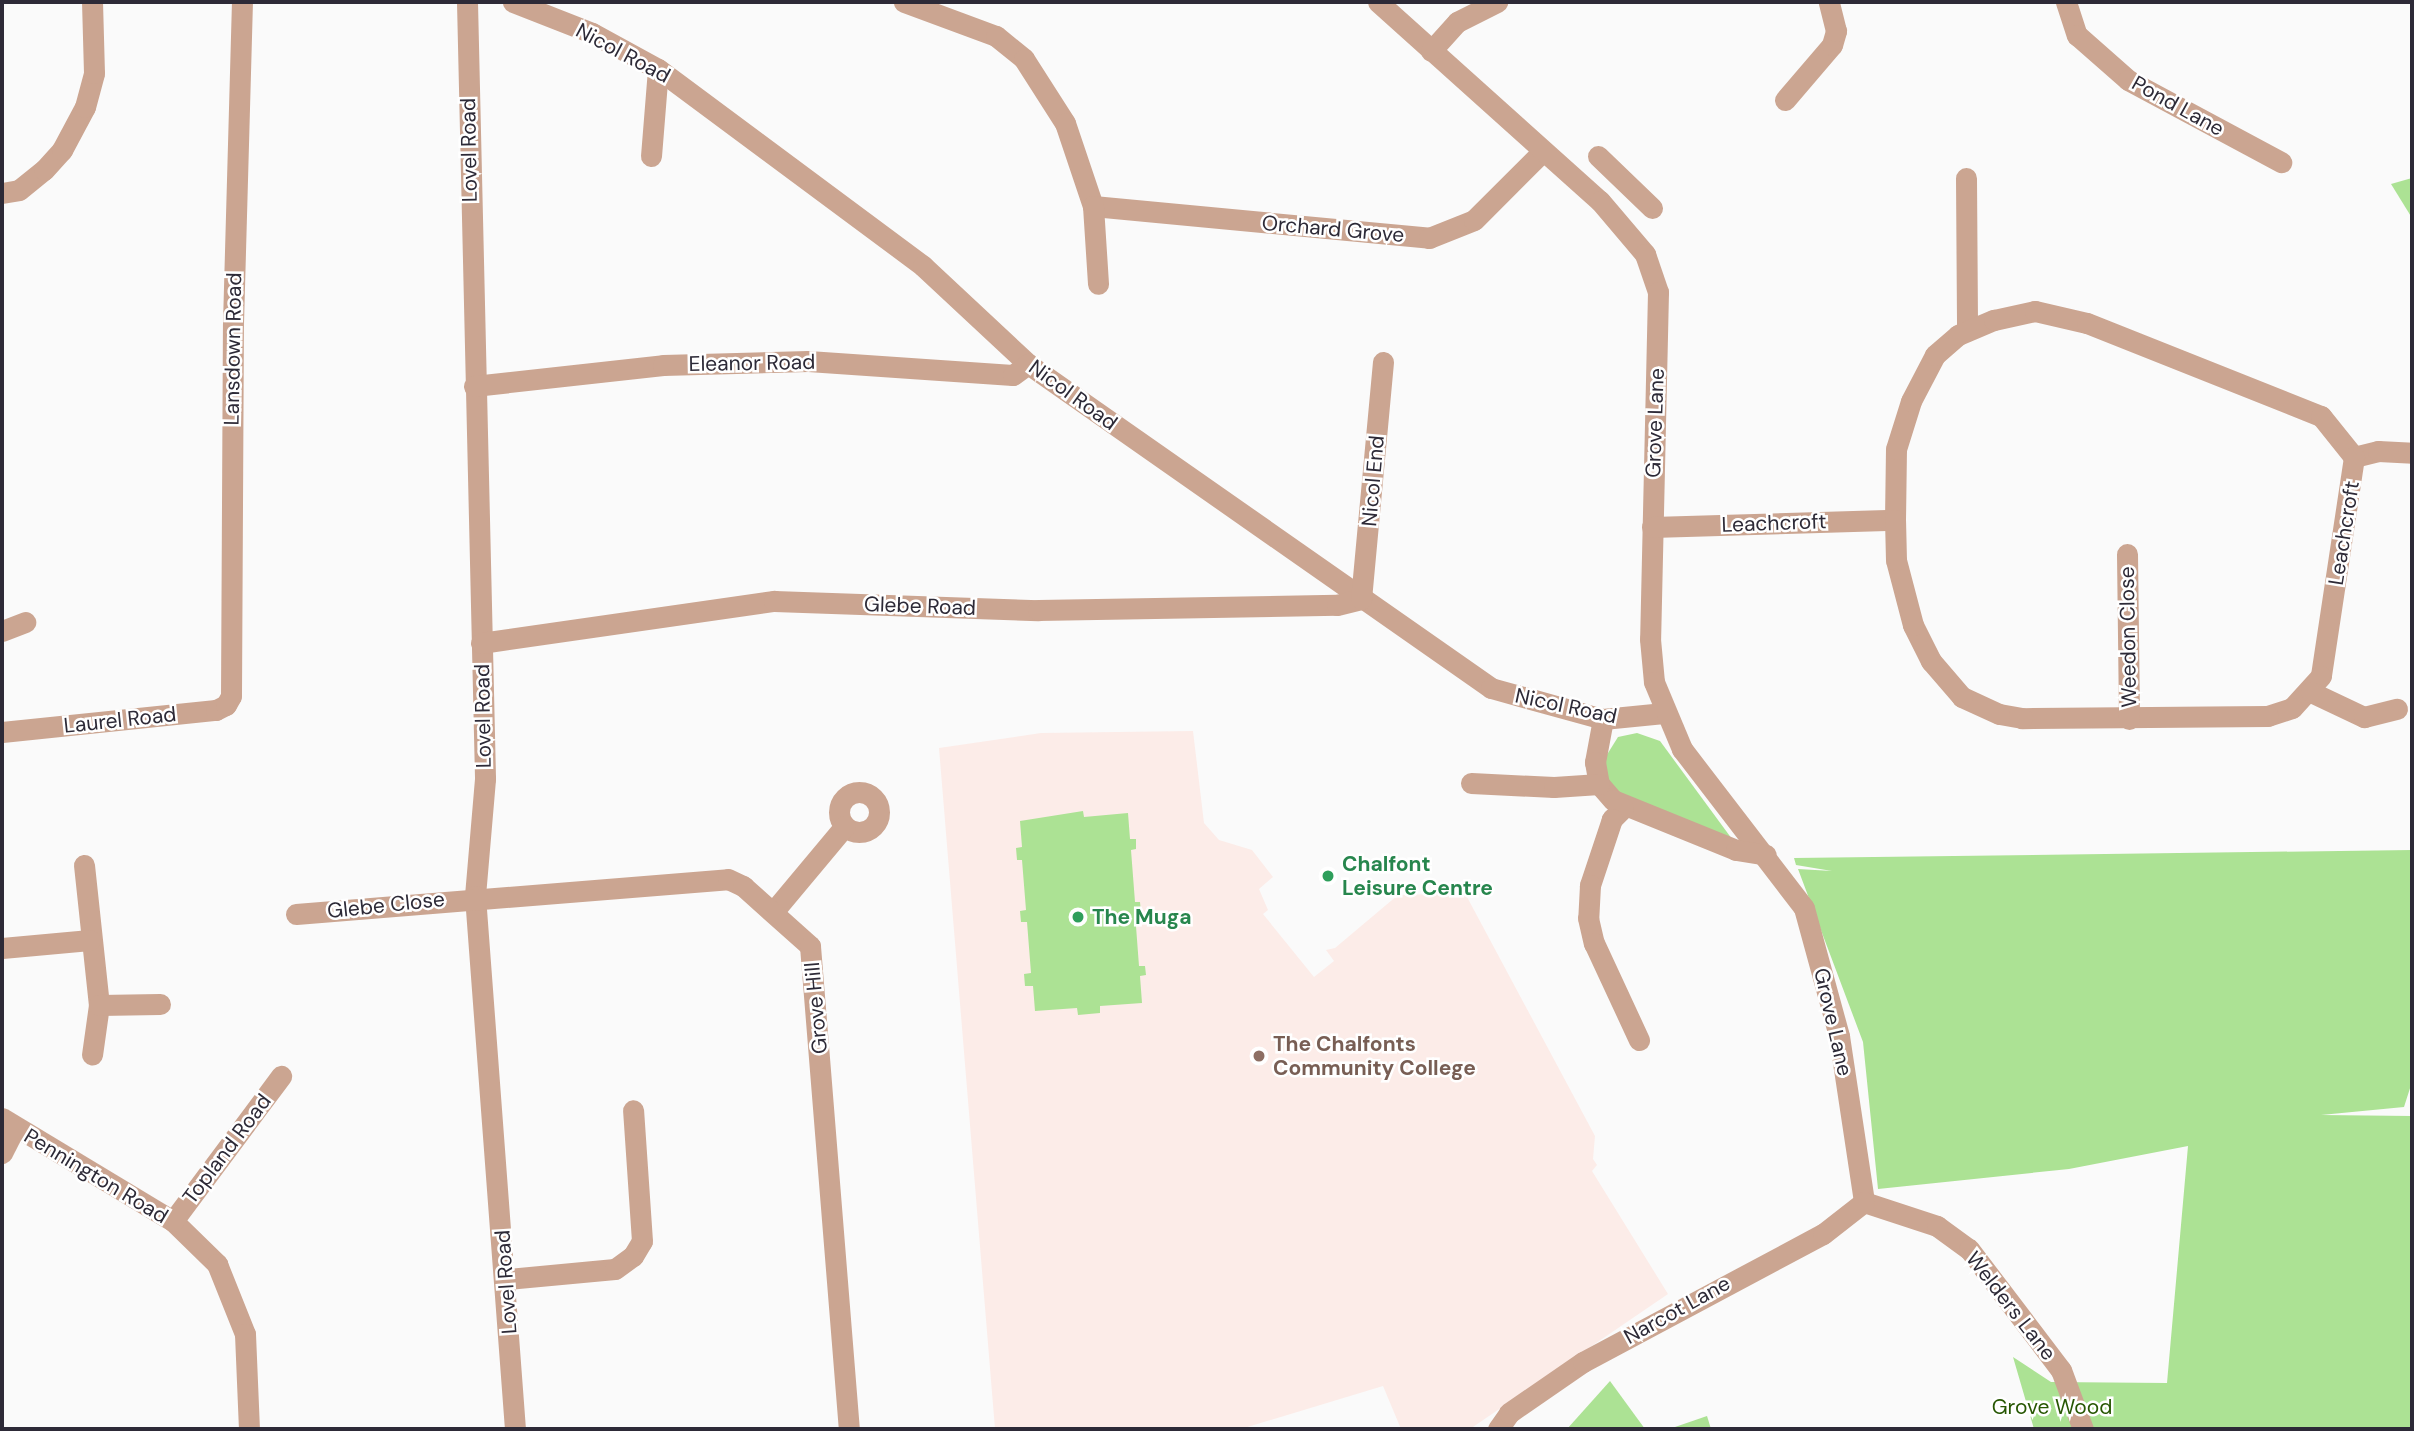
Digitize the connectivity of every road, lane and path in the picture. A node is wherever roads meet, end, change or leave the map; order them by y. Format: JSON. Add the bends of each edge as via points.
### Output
{"nodes":[{"id":1,"x":92,"y":2,"type":"edge"},
{"id":2,"x":242,"y":2,"type":"edge"},
{"id":3,"x":467,"y":2,"type":"edge"},
{"id":4,"x":513,"y":2,"type":"edge"},
{"id":5,"x":904,"y":2,"type":"edge"},
{"id":6,"x":1378,"y":2,"type":"edge"},
{"id":7,"x":1497,"y":2,"type":"edge"},
{"id":8,"x":1829,"y":2,"type":"edge"},
{"id":9,"x":2066,"y":2,"type":"edge"},
{"id":10,"x":1431,"y":51,"type":"junction"},
{"id":11,"x":658,"y":69,"type":"junction"},
{"id":12,"x":1785,"y":100,"type":"dead end"},
{"id":13,"x":1542,"y":152,"type":"junction"},
{"id":14,"x":651,"y":156,"type":"dead end"},
{"id":15,"x":1598,"y":156,"type":"dead end"},
{"id":16,"x":2281,"y":162,"type":"dead end"},
{"id":17,"x":1617,"y":178,"type":"junction"},
{"id":18,"x":1966,"y":178,"type":"dead end"},
{"id":19,"x":2,"y":193,"type":"edge"},
{"id":20,"x":1600,"y":201,"type":"junction"},
{"id":21,"x":1093,"y":206,"type":"junction"},
{"id":22,"x":1652,"y":208,"type":"dead end"},
{"id":23,"x":1098,"y":284,"type":"dead end"},
{"id":24,"x":1967,"y":331,"type":"junction"},
{"id":25,"x":1384,"y":362,"type":"dead end"},
{"id":26,"x":1028,"y":364,"type":"junction"},
{"id":27,"x":474,"y":386,"type":"junction"},
{"id":28,"x":2412,"y":453,"type":"edge"},
{"id":29,"x":2354,"y":457,"type":"junction"},
{"id":30,"x":1895,"y":520,"type":"junction"},
{"id":31,"x":1652,"y":527,"type":"junction"},
{"id":32,"x":2127,"y":554,"type":"dead end"},
{"id":33,"x":1362,"y":599,"type":"junction"},
{"id":34,"x":25,"y":622,"type":"dead end"},
{"id":35,"x":2,"y":631,"type":"edge"},
{"id":36,"x":481,"y":643,"type":"junction"},
{"id":37,"x":2311,"y":692,"type":"junction"},
{"id":38,"x":231,"y":696,"type":"joint"},
{"id":39,"x":2396,"y":709,"type":"dead end"},
{"id":40,"x":1664,"y":713,"type":"junction"},
{"id":41,"x":1603,"y":719,"type":"junction"},
{"id":42,"x":2129,"y":719,"type":"junction"},
{"id":43,"x":2,"y":732,"type":"edge"},
{"id":44,"x":1471,"y":783,"type":"dead end"},
{"id":45,"x":1599,"y":784,"type":"junction"},
{"id":46,"x":1623,"y":808,"type":"junction"},
{"id":47,"x":845,"y":826,"type":"dead end"},
{"id":48,"x":1766,"y":855,"type":"junction"},
{"id":49,"x":84,"y":865,"type":"dead end"},
{"id":50,"x":475,"y":896,"type":"junction"},
{"id":51,"x":773,"y":912,"type":"junction"},
{"id":52,"x":296,"y":914,"type":"dead end"},
{"id":53,"x":90,"y":940,"type":"junction"},
{"id":54,"x":2,"y":948,"type":"edge"},
{"id":55,"x":160,"y":1004,"type":"dead end"},
{"id":56,"x":99,"y":1005,"type":"junction"},
{"id":57,"x":1639,"y":1040,"type":"dead end"},
{"id":58,"x":92,"y":1055,"type":"dead end"},
{"id":59,"x":281,"y":1076,"type":"dead end"},
{"id":60,"x":633,"y":1110,"type":"dead end"},
{"id":61,"x":8,"y":1123,"type":"edge"},
{"id":62,"x":2,"y":1153,"type":"edge"},
{"id":63,"x":1864,"y":1202,"type":"junction"},
{"id":64,"x":173,"y":1221,"type":"junction"},
{"id":65,"x":507,"y":1279,"type":"junction"},
{"id":66,"x":248,"y":1429,"type":"edge"},
{"id":67,"x":515,"y":1429,"type":"edge"},
{"id":68,"x":849,"y":1429,"type":"edge"},
{"id":69,"x":1499,"y":1429,"type":"edge"},
{"id":70,"x":2083,"y":1429,"type":"edge"}],
"edges":[{"from":1,"to":19,"type":"street","via":[[94,73],[85,107],[62,150],[44,170],[19,190]]},
{"from":2,"to":38,"type":"street","name":"Lansdown Road","via":[[233,310]]},
{"from":3,"to":27,"type":"street","name":"Lovel Road"},
{"from":4,"to":11,"type":"street","name":"Nicol Road","via":[[592,33]]},
{"from":5,"to":21,"type":"street","via":[[996,36],[1024,59],[1065,123]]},
{"from":6,"to":10,"type":"street","name":"Grove Lane"},
{"from":7,"to":10,"type":"street","via":[[1457,22]]},
{"from":8,"to":12,"type":"street","via":[[1836,31],[1832,45]]},
{"from":9,"to":16,"type":"street","name":"Pond Lane","via":[[2077,35],[2128,80]]},
{"from":10,"to":13,"type":"street","name":"Grove Lane"},
{"from":11,"to":14,"type":"street"},
{"from":11,"to":26,"type":"street","name":"Nicol Road","via":[[923,266]]},
{"from":13,"to":20,"type":"street","name":"Grove Lane"},
{"from":13,"to":21,"type":"street","name":"Orchard Grove","via":[[1474,220],[1429,238]]},
{"from":15,"to":17,"type":"street"},
{"from":17,"to":20,"type":"street"},
{"from":17,"to":22,"type":"street"},
{"from":18,"to":24,"type":"street"},
{"from":20,"to":31,"type":"street","name":"Grove Lane","via":[[1645,254],[1658,292]]},
{"from":21,"to":23,"type":"street"},
{"from":24,"to":29,"type":"street","name":"Leachcroft","via":[[2035,311],[2087,323],[2321,416]]},
{"from":24,"to":30,"type":"street","name":"Leachcroft","via":[[1935,355],[1911,401],[1896,449]]},
{"from":25,"to":33,"type":"street","name":"Nicol End"},
{"from":26,"to":27,"type":"street","name":"Eleanor Road","via":[[1013,375],[808,361],[663,365]]},
{"from":26,"to":33,"type":"street","name":"Nicol Road"},
{"from":27,"to":36,"type":"street","name":"Lovel Road"},
{"from":28,"to":29,"type":"street","via":[[2378,451]]},
{"from":29,"to":37,"type":"street","name":"Leachcroft","via":[[2321,676]]},
{"from":30,"to":31,"type":"street","name":"Leachcroft"},
{"from":30,"to":42,"type":"street","name":"Leachcroft","via":[[1896,560],[1913,625],[1931,661],[1962,697],[2022,718]]},
{"from":31,"to":40,"type":"street","name":"Grove Lane","via":[[1650,639],[1654,682]]},
{"from":32,"to":42,"type":"street","name":"Weedon Close"},
{"from":33,"to":36,"type":"street","name":"Glebe Road","via":[[1337,606],[1038,610],[774,601]]},
{"from":33,"to":41,"type":"street","name":"Nicol Road","via":[[1491,688]]},
{"from":34,"to":35,"type":"street"},
{"from":36,"to":50,"type":"street","name":"Lovel Road","via":[[485,779]]},
{"from":37,"to":39,"type":"street","via":[[2364,717]]},
{"from":37,"to":42,"type":"street","name":"Leachcroft","via":[[2292,708],[2268,716]]},
{"from":38,"to":43,"type":"street","name":"Laurel Road","via":[[216,710]]},
{"from":40,"to":41,"type":"street","name":"Nicol Road"},
{"from":40,"to":48,"type":"street","name":"Grove Lane","via":[[1714,795]]},
{"from":41,"to":45,"type":"street","via":[[1595,762]]},
{"from":44,"to":45,"type":"street"},
{"from":45,"to":46,"type":"street"},
{"from":46,"to":48,"type":"street","via":[[1736,850]]},
{"from":46,"to":57,"type":"street","via":[[1612,819],[1590,885],[1588,918],[1594,943]]},
{"from":47,"to":51,"type":"street"},
{"from":48,"to":63,"type":"street","name":"Grove Lane","via":[[1804,908],[1839,1036]]},
{"from":49,"to":53,"type":"street"},
{"from":50,"to":51,"type":"street","name":"Grove Hill","via":[[728,880],[743,886]]},
{"from":50,"to":52,"type":"street","name":"Glebe Close"},
{"from":50,"to":65,"type":"street","name":"Lovel Road"},
{"from":51,"to":68,"type":"street","name":"Grove Hill","via":[[810,946]]},
{"from":53,"to":54,"type":"street"},
{"from":53,"to":56,"type":"street"},
{"from":55,"to":56,"type":"street"},
{"from":56,"to":58,"type":"street"},
{"from":59,"to":64,"type":"street","name":"Topland Road"},
{"from":60,"to":65,"type":"street","via":[[642,1241],[633,1256],[615,1269]]},
{"from":61,"to":62,"type":"street"},
{"from":61,"to":64,"type":"street","name":"Pennington Road"},
{"from":63,"to":69,"type":"street","name":"Narcot Lane","via":[[1824,1234],[1583,1362],[1509,1413]]},
{"from":63,"to":70,"type":"street","name":"Welders Lane","via":[[1937,1226],[1969,1249],[2061,1370]]},
{"from":64,"to":66,"type":"street","name":"Pennington Road","via":[[217,1264],[244,1334]]},
{"from":65,"to":67,"type":"street","name":"Lovel Road"}]}
